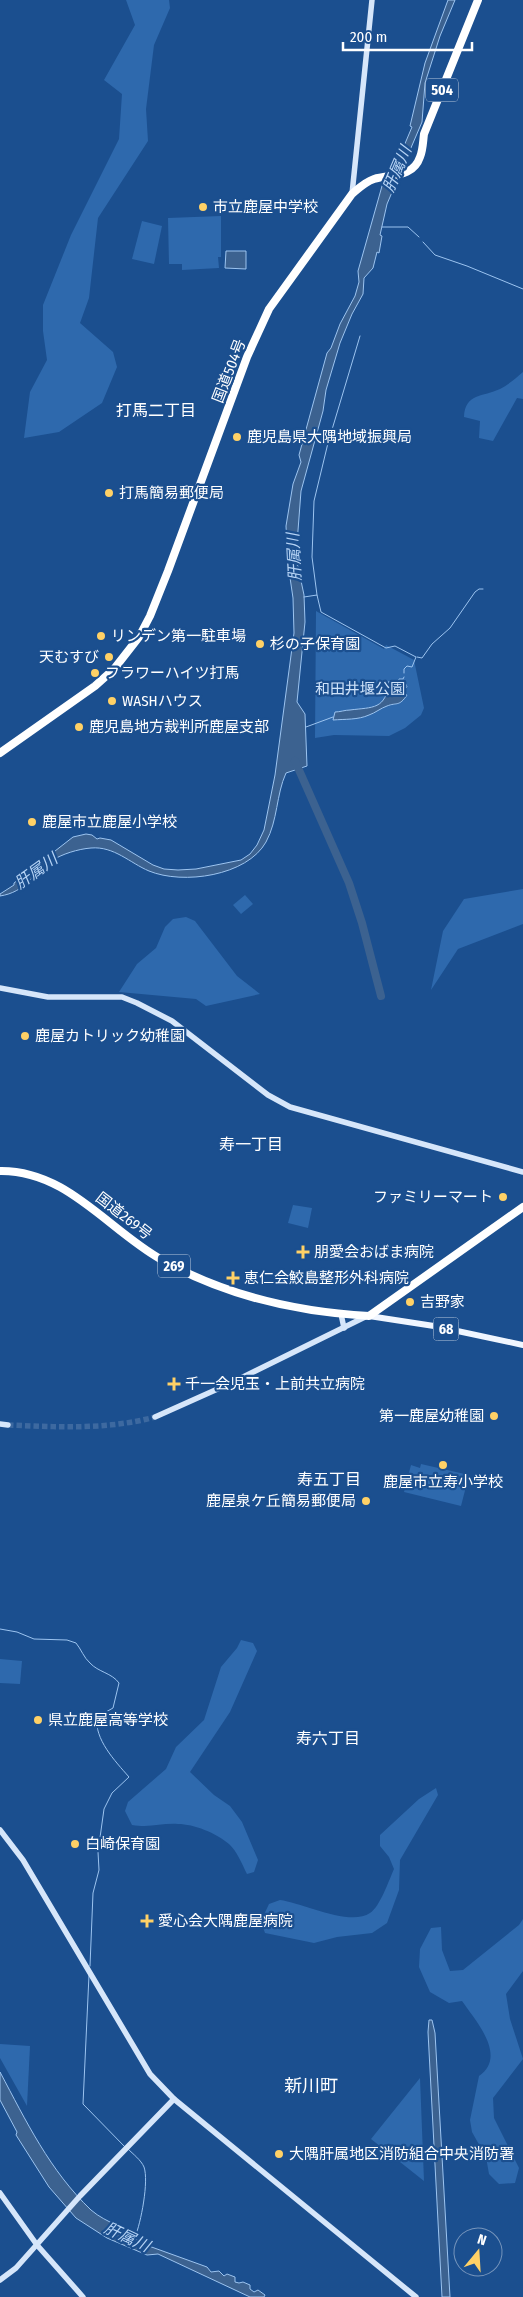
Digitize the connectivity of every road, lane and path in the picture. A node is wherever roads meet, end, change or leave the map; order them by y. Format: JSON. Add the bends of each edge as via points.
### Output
{"nodes":[{"id":1,"x":372,"y":0,"type":"edge"},
{"id":2,"x":478,"y":0,"type":"edge"},
{"id":3,"x":352,"y":194,"type":"junction"},
{"id":4,"x":0,"y":753,"type":"edge"},
{"id":5,"x":0,"y":988,"type":"edge"},
{"id":6,"x":0,"y":1171,"type":"edge"},
{"id":7,"x":523,"y":1172,"type":"edge"},
{"id":8,"x":523,"y":1207,"type":"edge"},
{"id":9,"x":341,"y":1314,"type":"junction"},
{"id":10,"x":369,"y":1316,"type":"junction"},
{"id":11,"x":344,"y":1328,"type":"junction"},
{"id":12,"x":523,"y":1345,"type":"edge"},
{"id":13,"x":155,"y":1417,"type":"tunnel mouth"},
{"id":14,"x":0,"y":1424,"type":"edge"},
{"id":15,"x":8,"y":1425,"type":"tunnel mouth"},
{"id":16,"x":0,"y":1830,"type":"edge"},
{"id":17,"x":174,"y":2100,"type":"junction"},
{"id":18,"x":0,"y":2193,"type":"edge"},
{"id":19,"x":37,"y":2245,"type":"junction"},
{"id":20,"x":0,"y":2280,"type":"edge"},
{"id":21,"x":83,"y":2297,"type":"edge"},
{"id":22,"x":416,"y":2297,"type":"edge"}],
"edges":[{"from":1,"to":3,"type":"street"},
{"from":2,"to":3,"type":"highway","name":"国道504号","number":"504","via":[[424,134],[420,156],[412,169],[401,175],[375,179]]},
{"from":3,"to":4,"type":"highway","name":"国道504号","number":"504","via":[[269,309],[247,357],[168,571],[139,637],[114,669],[95,686]]},
{"from":5,"to":7,"type":"street","via":[[48,997],[122,997],[172,1021],[268,1095],[290,1107]]},
{"from":6,"to":9,"type":"highway","name":"国道269号","number":"269","via":[[28,1173],[54,1182],[145,1250],[199,1278],[280,1305]]},
{"from":8,"to":10,"type":"highway"},
{"from":9,"to":10,"type":"highway","name":"国道269号","number":"269"},
{"from":9,"to":11,"type":"street"},
{"from":10,"to":11,"type":"street"},
{"from":10,"to":12,"type":"main road","number":"68"},
{"from":11,"to":13,"type":"street"},
{"from":14,"to":15,"type":"street"},
{"from":16,"to":17,"type":"street","via":[[23,1860],[150,2074]]},
{"from":17,"to":19,"type":"street"},
{"from":17,"to":22,"type":"street"},
{"from":18,"to":19,"type":"street"},
{"from":19,"to":20,"type":"street"},
{"from":19,"to":21,"type":"street"}]}
